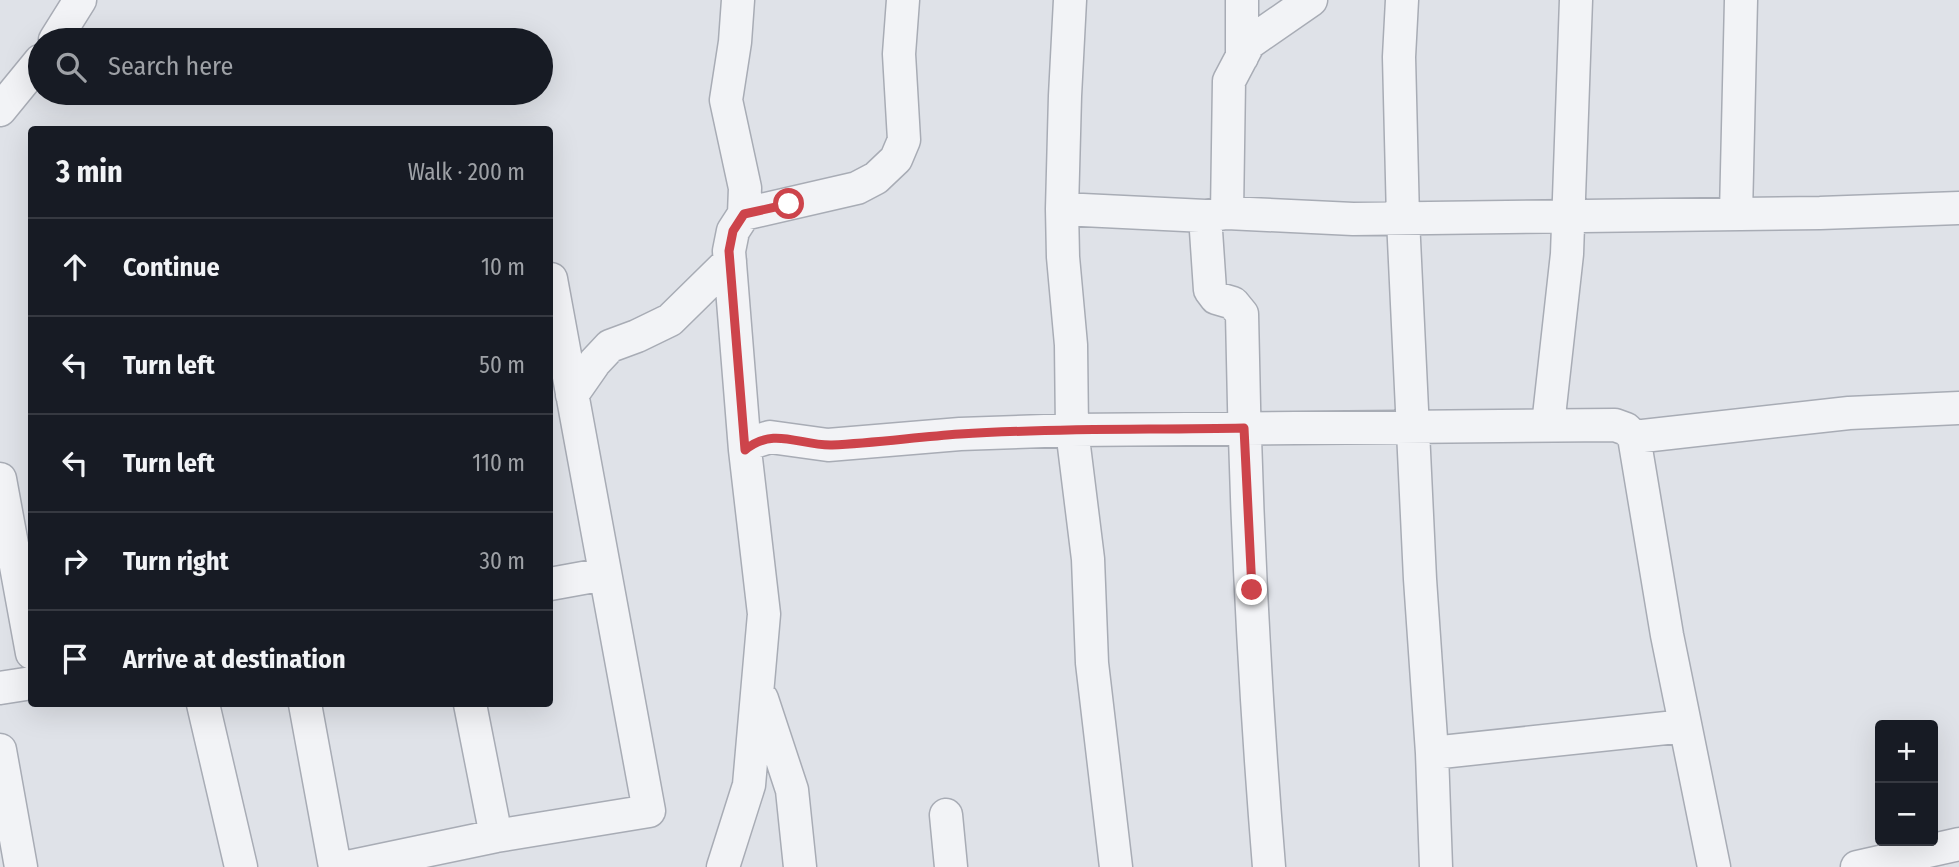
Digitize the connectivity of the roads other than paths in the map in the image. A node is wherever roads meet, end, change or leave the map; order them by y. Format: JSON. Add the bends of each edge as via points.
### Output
{"nodes":[{"id":1,"x":80,"y":0,"type":"edge"},
{"id":2,"x":738,"y":0,"type":"edge"},
{"id":3,"x":903,"y":0,"type":"edge"},
{"id":4,"x":1070,"y":0,"type":"edge"},
{"id":5,"x":1242,"y":0,"type":"edge"},
{"id":6,"x":1311,"y":0,"type":"edge"},
{"id":7,"x":1402,"y":0,"type":"edge"},
{"id":8,"x":1576,"y":0,"type":"edge"},
{"id":9,"x":1741,"y":0,"type":"edge"},
{"id":10,"x":62,"y":28,"type":"edge"},
{"id":11,"x":1242,"y":57,"type":"junction"},
{"id":12,"x":28,"y":76,"type":"edge"},
{"id":13,"x":0,"y":110,"type":"edge"},
{"id":14,"x":1959,"y":208,"type":"edge"},
{"id":15,"x":1062,"y":209,"type":"junction"},
{"id":16,"x":744,"y":214,"type":"junction"},
{"id":17,"x":1216,"y":214,"type":"junction"},
{"id":18,"x":1736,"y":214,"type":"junction"},
{"id":19,"x":1568,"y":215,"type":"junction"},
{"id":20,"x":1404,"y":219,"type":"junction"},
{"id":21,"x":730,"y":261,"type":"junction"},
{"id":22,"x":553,"y":290,"type":"edge"},
{"id":23,"x":572,"y":395,"type":"junction"},
{"id":24,"x":1959,"y":408,"type":"edge"},
{"id":25,"x":1548,"y":425,"type":"junction"},
{"id":26,"x":1413,"y":426,"type":"junction"},
{"id":27,"x":1244,"y":428,"type":"junction"},
{"id":28,"x":1072,"y":430,"type":"junction"},
{"id":29,"x":1633,"y":437,"type":"junction"},
{"id":30,"x":745,"y":450,"type":"junction"},
{"id":31,"x":2,"y":499,"type":"edge"},
{"id":32,"x":606,"y":574,"type":"junction"},
{"id":33,"x":553,"y":583,"type":"edge"},
{"id":34,"x":28,"y":632,"type":"edge"},
{"id":35,"x":28,"y":684,"type":"edge"},
{"id":36,"x":758,"y":684,"type":"junction"},
{"id":37,"x":0,"y":688,"type":"edge"},
{"id":38,"x":204,"y":707,"type":"edge"},
{"id":39,"x":306,"y":707,"type":"edge"},
{"id":40,"x":471,"y":707,"type":"edge"},
{"id":41,"x":1685,"y":726,"type":"junction"},
{"id":42,"x":0,"y":750,"type":"edge"},
{"id":43,"x":1432,"y":753,"type":"junction"},
{"id":44,"x":946,"y":815,"type":"dead end"},
{"id":45,"x":496,"y":836,"type":"junction"},
{"id":46,"x":1959,"y":844,"type":"edge"},
{"id":47,"x":21,"y":867,"type":"edge"},
{"id":48,"x":241,"y":867,"type":"edge"},
{"id":49,"x":335,"y":867,"type":"edge"},
{"id":50,"x":348,"y":867,"type":"edge"},
{"id":51,"x":723,"y":867,"type":"edge"},
{"id":52,"x":800,"y":867,"type":"edge"},
{"id":53,"x":951,"y":867,"type":"edge"},
{"id":54,"x":1116,"y":867,"type":"edge"},
{"id":55,"x":1269,"y":867,"type":"edge"},
{"id":56,"x":1436,"y":867,"type":"edge"},
{"id":57,"x":1714,"y":867,"type":"edge"},
{"id":58,"x":1857,"y":867,"type":"edge"}],
"edges":[{"from":1,"to":10,"type":"street"},
{"from":2,"to":16,"type":"street","via":[[726,100],[745,188]]},
{"from":3,"to":16,"type":"street","via":[[899,54],[904,140],[896,159],[858,188]]},
{"from":4,"to":15,"type":"street"},
{"from":5,"to":11,"type":"street"},
{"from":6,"to":11,"type":"street","via":[[1249,43]]},
{"from":7,"to":20,"type":"street","via":[[1399,57]]},
{"from":8,"to":19,"type":"street"},
{"from":9,"to":18,"type":"street"},
{"from":11,"to":17,"type":"street","via":[[1229,81]]},
{"from":12,"to":13,"type":"street"},
{"from":14,"to":18,"type":"street"},
{"from":15,"to":17,"type":"street"},
{"from":15,"to":28,"type":"street","via":[[1072,345]]},
{"from":16,"to":21,"type":"street","via":[[733,231]]},
{"from":17,"to":20,"type":"street"},
{"from":17,"to":27,"type":"street","via":[[1210,289],[1242,314]]},
{"from":18,"to":19,"type":"street"},
{"from":19,"to":20,"type":"street"},
{"from":19,"to":25,"type":"street"},
{"from":20,"to":26,"type":"street"},
{"from":21,"to":23,"type":"street","via":[[670,320],[610,346]]},
{"from":21,"to":30,"type":"street"},
{"from":22,"to":23,"type":"street"},
{"from":23,"to":32,"type":"street"},
{"from":24,"to":29,"type":"street","via":[[1849,413]]},
{"from":25,"to":26,"type":"street"},
{"from":25,"to":29,"type":"street","via":[[1615,425]]},
{"from":26,"to":27,"type":"street"},
{"from":26,"to":43,"type":"street"},
{"from":27,"to":28,"type":"street"},
{"from":27,"to":55,"type":"street"},
{"from":28,"to":30,"type":"street","via":[[828,445],[770,437]]},
{"from":28,"to":54,"type":"street"},
{"from":29,"to":41,"type":"street"},
{"from":30,"to":36,"type":"street","via":[[764,614]]},
{"from":31,"to":34,"type":"street"},
{"from":32,"to":33,"type":"street"},
{"from":32,"to":45,"type":"street","via":[[649,811]]},
{"from":35,"to":37,"type":"street"},
{"from":36,"to":51,"type":"street","via":[[749,785]]},
{"from":36,"to":52,"type":"street","via":[[792,790]]},
{"from":38,"to":48,"type":"street"},
{"from":39,"to":49,"type":"street"},
{"from":40,"to":45,"type":"street"},
{"from":41,"to":43,"type":"street"},
{"from":41,"to":57,"type":"street"},
{"from":42,"to":47,"type":"street"},
{"from":43,"to":56,"type":"street"},
{"from":44,"to":53,"type":"street"},
{"from":45,"to":50,"type":"street"},
{"from":46,"to":58,"type":"street"}]}
